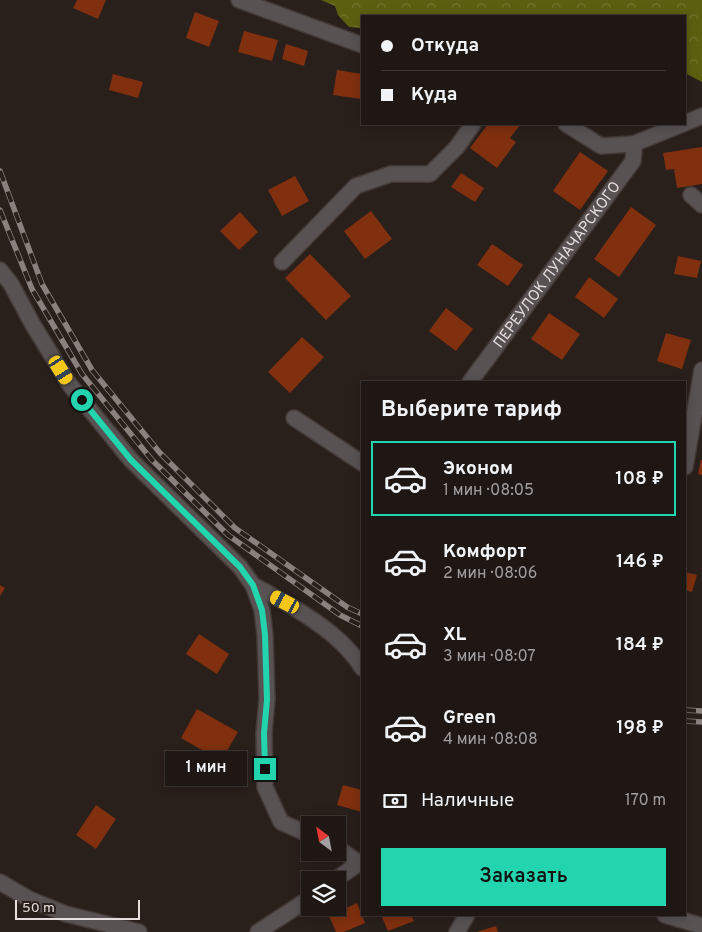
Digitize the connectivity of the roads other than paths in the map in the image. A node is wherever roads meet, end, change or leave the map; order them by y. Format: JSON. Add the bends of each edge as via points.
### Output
{"nodes":[{"id":1,"x":239,"y":0,"type":"edge"},
{"id":2,"x":361,"y":45,"type":"edge"},
{"id":3,"x":702,"y":116,"type":"edge"},
{"id":4,"x":686,"y":122,"type":"edge"},
{"id":5,"x":472,"y":125,"type":"edge"},
{"id":6,"x":568,"y":125,"type":"edge"},
{"id":7,"x":679,"y":125,"type":"edge"},
{"id":8,"x":633,"y":144,"type":"junction"},
{"id":9,"x":282,"y":262,"type":"dead end"},
{"id":10,"x":0,"y":270,"type":"edge"},
{"id":11,"x":702,"y":370,"type":"edge"},
{"id":12,"x":471,"y":381,"type":"edge"},
{"id":13,"x":294,"y":418,"type":"dead end"},
{"id":14,"x":686,"y":461,"type":"edge"},
{"id":15,"x":361,"y":462,"type":"edge"},
{"id":16,"x":253,"y":585,"type":"junction"},
{"id":17,"x":361,"y":666,"type":"edge"},
{"id":18,"x":301,"y":831,"type":"edge"},
{"id":19,"x":346,"y":853,"type":"edge"},
{"id":20,"x":361,"y":862,"type":"edge"},
{"id":21,"x":346,"y":872,"type":"edge"},
{"id":22,"x":0,"y":882,"type":"edge"},
{"id":23,"x":301,"y":904,"type":"edge"},
{"id":24,"x":466,"y":916,"type":"edge"},
{"id":25,"x":668,"y":916,"type":"edge"},
{"id":26,"x":702,"y":926,"type":"edge"},
{"id":27,"x":139,"y":932,"type":"edge"},
{"id":28,"x":258,"y":932,"type":"edge"},
{"id":29,"x":457,"y":932,"type":"edge"}],
"edges":[{"from":1,"to":2,"type":"street"},
{"from":3,"to":4,"type":"street"},
{"from":5,"to":9,"type":"street","via":[[457,147],[430,174],[391,174],[356,186]]},
{"from":6,"to":8,"type":"street","via":[[602,146]]},
{"from":7,"to":8,"type":"street"},
{"from":8,"to":12,"type":"street","name":"ПЕРЕУЛОК ЛУНАЧАРСКОГО","via":[[633,162]]},
{"from":10,"to":16,"type":"street","via":[[70,385],[131,460],[240,567]]},
{"from":11,"to":14,"type":"street"},
{"from":13,"to":15,"type":"street"},
{"from":16,"to":17,"type":"street","via":[[285,602],[337,639]]},
{"from":16,"to":18,"type":"street","via":[[262,610],[265,635],[265,788],[281,822]]},
{"from":19,"to":20,"type":"street"},
{"from":20,"to":21,"type":"street"},
{"from":22,"to":27,"type":"street","via":[[29,899],[66,914]]},
{"from":23,"to":28,"type":"street"},
{"from":24,"to":29,"type":"street"},
{"from":25,"to":26,"type":"street"}]}
